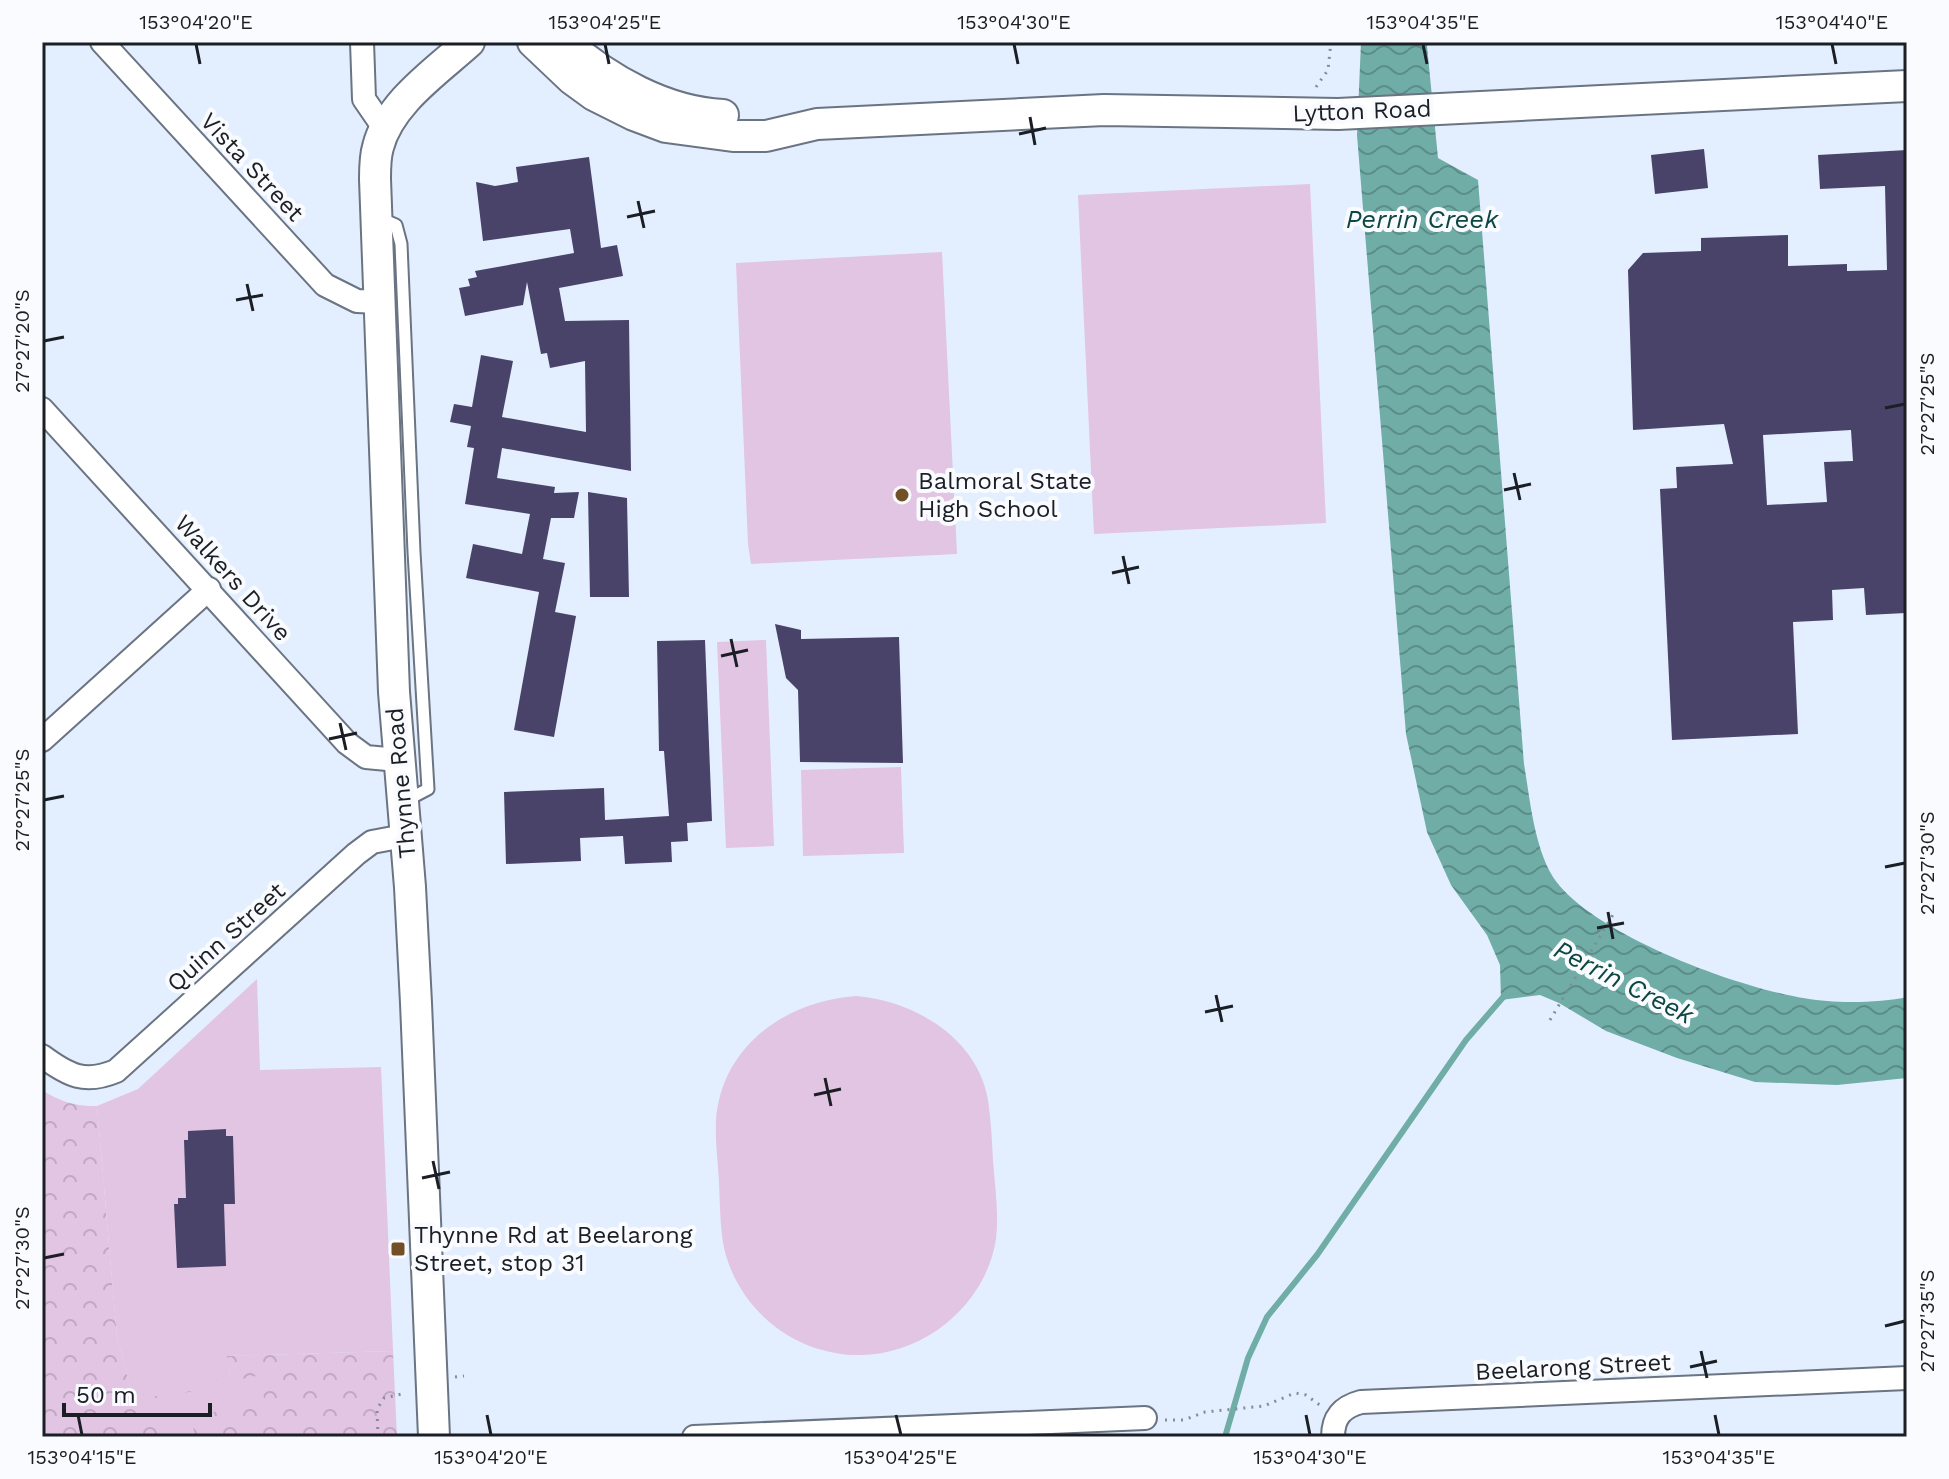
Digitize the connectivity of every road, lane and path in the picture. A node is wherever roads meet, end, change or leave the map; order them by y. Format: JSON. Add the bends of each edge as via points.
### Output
{"nodes":[{"id":1,"x":102,"y":42,"type":"edge"},
{"id":2,"x":362,"y":42,"type":"edge"},
{"id":3,"x":469,"y":42,"type":"edge"},
{"id":4,"x":533,"y":42,"type":"edge"},
{"id":5,"x":565,"y":42,"type":"edge"},
{"id":6,"x":1331,"y":42,"type":"edge"},
{"id":7,"x":1907,"y":86,"type":"edge"},
{"id":8,"x":1325,"y":114,"type":"junction"},
{"id":9,"x":817,"y":124,"type":"junction"},
{"id":10,"x":386,"y":131,"type":"junction"},
{"id":11,"x":376,"y":216,"type":"junction"},
{"id":12,"x":379,"y":302,"type":"junction"},
{"id":13,"x":42,"y":409,"type":"edge"},
{"id":14,"x":209,"y":589,"type":"junction"},
{"id":15,"x":42,"y":740,"type":"edge"},
{"id":16,"x":398,"y":760,"type":"junction"},
{"id":17,"x":401,"y":803,"type":"junction"},
{"id":18,"x":404,"y":836,"type":"junction"},
{"id":19,"x":1614,"y":913,"type":"dead end"},
{"id":20,"x":1550,"y":1020,"type":"dead end"},
{"id":21,"x":42,"y":1056,"type":"edge"},
{"id":22,"x":1907,"y":1378,"type":"edge"},
{"id":23,"x":399,"y":1393,"type":"dead end"},
{"id":24,"x":1341,"y":1412,"type":"junction"},
{"id":25,"x":1145,"y":1418,"type":"joint"},
{"id":26,"x":378,"y":1437,"type":"edge"},
{"id":27,"x":434,"y":1437,"type":"edge"},
{"id":28,"x":694,"y":1437,"type":"edge"},
{"id":29,"x":1333,"y":1437,"type":"edge"}],
"edges":[{"from":1,"to":12,"type":"street","name":"Vista Street","via":[[325,285],[357,301]]},
{"from":2,"to":10,"type":"street","via":[[364,99]]},
{"from":3,"to":10,"type":"main road","name":"Thynne Road","via":[[411,95]]},
{"from":4,"to":9,"type":"main road","name":"Lytton Road","via":[[594,95],[666,127],[766,136]]},
{"from":5,"to":9,"type":"main road","name":"Lytton Road","via":[[629,87],[684,109]]},
{"from":6,"to":8,"type":"path","via":[[1328,70],[1315,90]]},
{"from":7,"to":8,"type":"main road","name":"Lytton Road"},
{"from":8,"to":9,"type":"main road","name":"Lytton Road","via":[[1104,110]]},
{"from":10,"to":11,"type":"main road","name":"Thynne Road","via":[[376,157]]},
{"from":11,"to":12,"type":"main road","name":"Thynne Road"},
{"from":11,"to":17,"type":"lane","via":[[396,225],[401,244],[428,789]]},
{"from":12,"to":16,"type":"main road","name":"Thynne Road"},
{"from":13,"to":14,"type":"street","name":"Walkers Drive"},
{"from":14,"to":15,"type":"street"},
{"from":14,"to":16,"type":"street","name":"Walkers Drive","via":[[347,743],[366,757]]},
{"from":16,"to":17,"type":"main road","name":"Thynne Road"},
{"from":17,"to":18,"type":"main road","name":"Thynne Road"},
{"from":18,"to":21,"type":"street","name":"Quinn Street","via":[[372,842],[356,854],[116,1071],[85,1079]]},
{"from":18,"to":27,"type":"main road","name":"Thynne Road"},
{"from":19,"to":20,"type":"path"},
{"from":22,"to":24,"type":"street","name":"Beelarong Street","via":[[1361,1402]]},
{"from":23,"to":26,"type":"path","via":[[384,1398],[377,1409]]},
{"from":24,"to":25,"type":"path","via":[[1295,1393],[1264,1406],[1175,1421]]},
{"from":24,"to":29,"type":"street"},
{"from":25,"to":28,"type":"street"}]}
